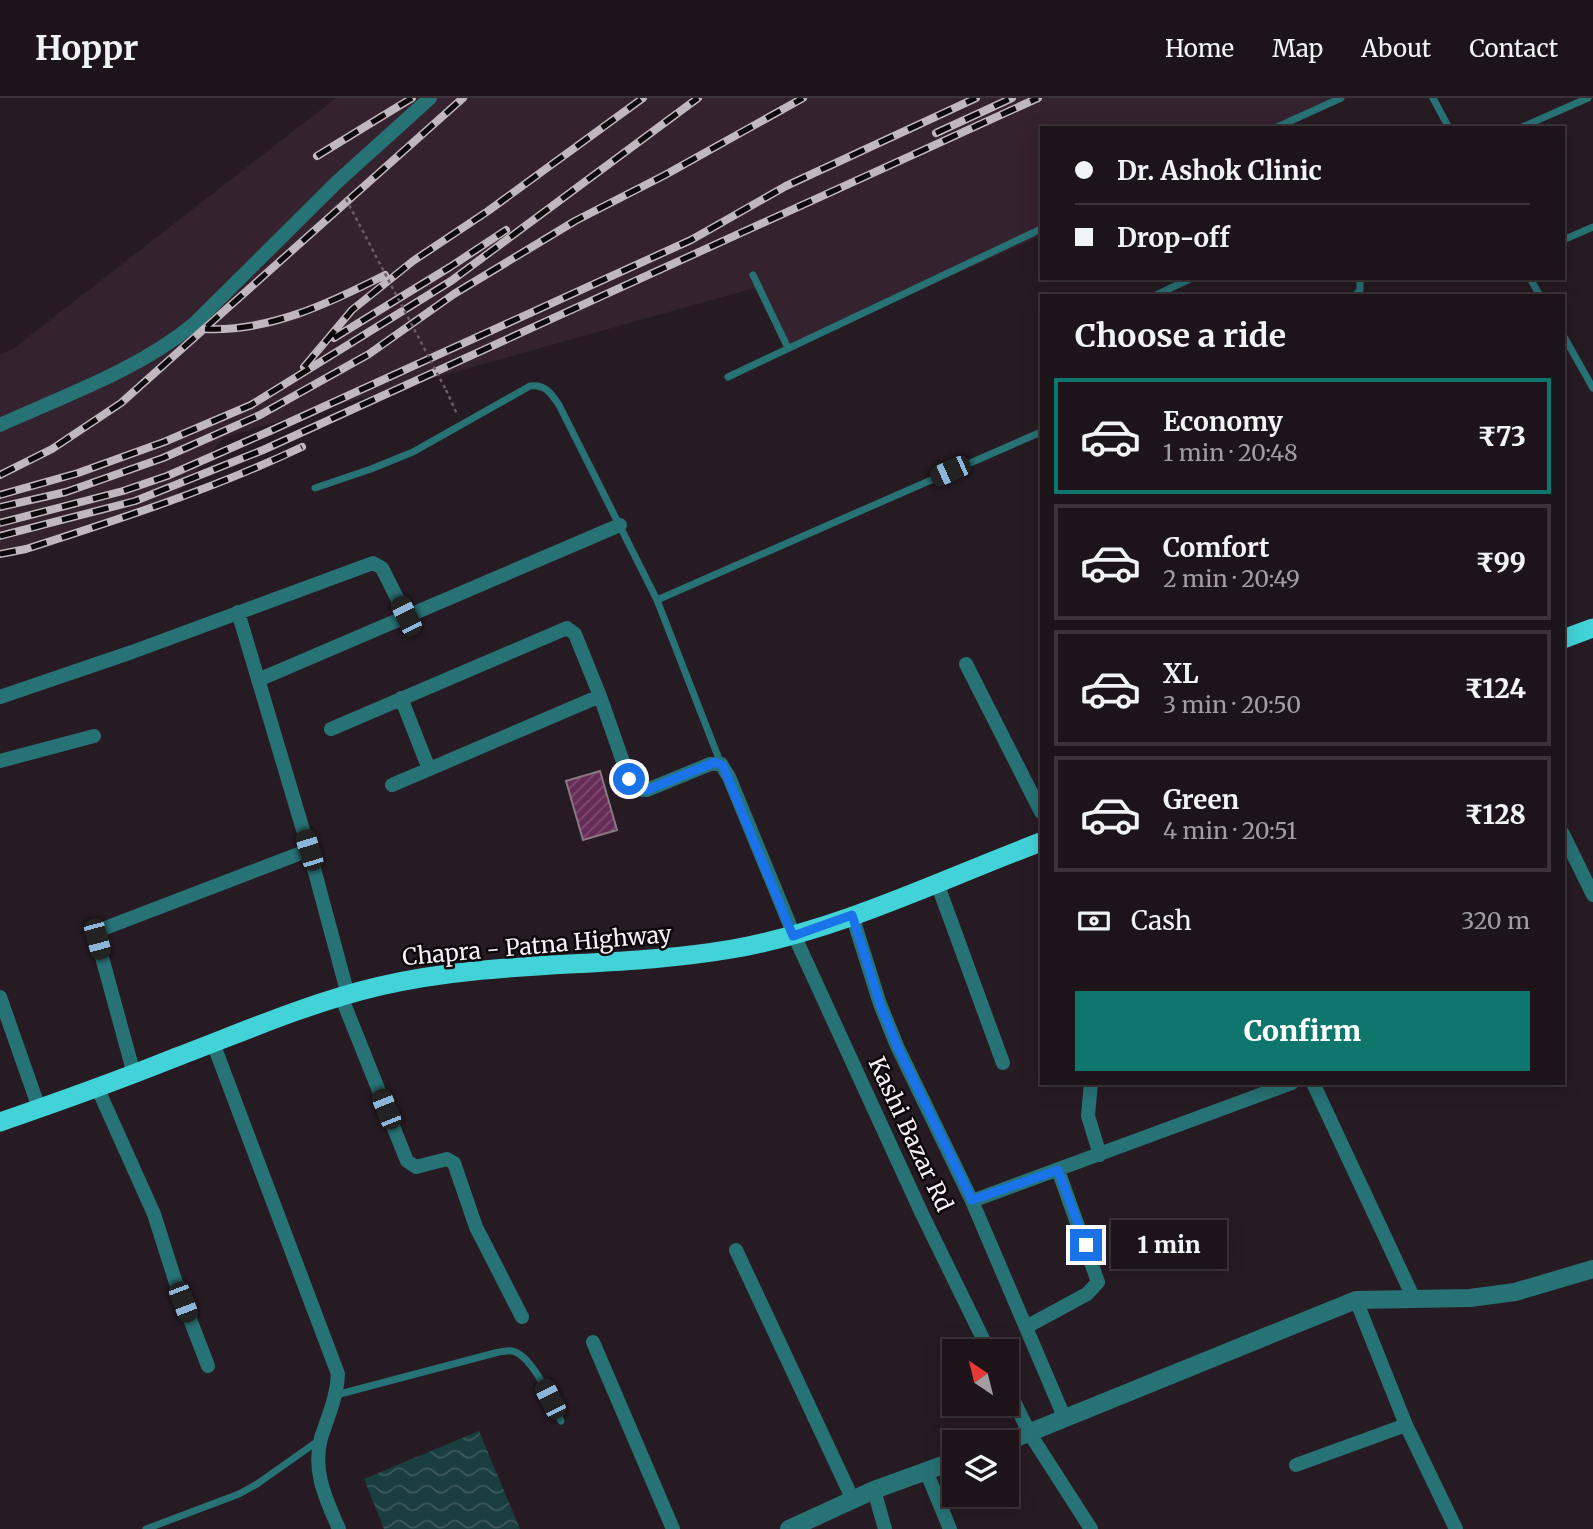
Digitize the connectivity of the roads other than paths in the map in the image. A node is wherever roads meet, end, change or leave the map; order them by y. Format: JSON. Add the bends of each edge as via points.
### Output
{"nodes":[{"id":1,"x":430,"y":98,"type":"edge"},
{"id":2,"x":1341,"y":98,"type":"edge"},
{"id":3,"x":1433,"y":98,"type":"edge"},
{"id":4,"x":1588,"y":98,"type":"edge"},
{"id":5,"x":1279,"y":126,"type":"edge"},
{"id":6,"x":1448,"y":126,"type":"edge"},
{"id":7,"x":1525,"y":126,"type":"edge"},
{"id":8,"x":1593,"y":227,"type":"edge"},
{"id":9,"x":1040,"y":229,"type":"edge"},
{"id":10,"x":1565,"y":239,"type":"edge"},
{"id":11,"x":752,"y":275,"type":"dead end"},
{"id":12,"x":1188,"y":280,"type":"edge"},
{"id":13,"x":1158,"y":294,"type":"edge"},
{"id":14,"x":1565,"y":339,"type":"edge"},
{"id":15,"x":788,"y":348,"type":"junction"},
{"id":16,"x":728,"y":377,"type":"dead end"},
{"id":17,"x":1593,"y":388,"type":"edge"},
{"id":18,"x":0,"y":425,"type":"edge"},
{"id":19,"x":1040,"y":432,"type":"edge"},
{"id":20,"x":315,"y":488,"type":"dead end"},
{"id":21,"x":620,"y":526,"type":"junction"},
{"id":22,"x":657,"y":600,"type":"junction"},
{"id":23,"x":238,"y":612,"type":"junction"},
{"id":24,"x":406,"y":616,"type":"junction"},
{"id":25,"x":1593,"y":628,"type":"edge"},
{"id":26,"x":1565,"y":638,"type":"edge"},
{"id":27,"x":967,"y":664,"type":"dead end"},
{"id":28,"x":258,"y":680,"type":"junction"},
{"id":29,"x":600,"y":695,"type":"junction"},
{"id":30,"x":0,"y":697,"type":"edge"},
{"id":31,"x":401,"y":698,"type":"junction"},
{"id":32,"x":331,"y":729,"type":"dead end"},
{"id":33,"x":94,"y":736,"type":"dead end"},
{"id":34,"x":0,"y":761,"type":"edge"},
{"id":35,"x":721,"y":764,"type":"junction"},
{"id":36,"x":429,"y":769,"type":"junction"},
{"id":37,"x":391,"y":785,"type":"dead end"},
{"id":38,"x":1040,"y":809,"type":"edge"},
{"id":39,"x":1565,"y":838,"type":"edge"},
{"id":40,"x":1040,"y":842,"type":"edge"},
{"id":41,"x":309,"y":850,"type":"junction"},
{"id":42,"x":937,"y":883,"type":"junction"},
{"id":43,"x":1593,"y":895,"type":"edge"},
{"id":44,"x":852,"y":915,"type":"junction"},
{"id":45,"x":793,"y":936,"type":"junction"},
{"id":46,"x":345,"y":995,"type":"junction"},
{"id":47,"x":0,"y":997,"type":"edge"},
{"id":48,"x":213,"y":1043,"type":"junction"},
{"id":49,"x":1003,"y":1063,"type":"dead end"},
{"id":50,"x":134,"y":1074,"type":"junction"},
{"id":51,"x":1091,"y":1085,"type":"edge"},
{"id":52,"x":1287,"y":1085,"type":"edge"},
{"id":53,"x":1314,"y":1085,"type":"edge"},
{"id":54,"x":97,"y":1087,"type":"junction"},
{"id":55,"x":39,"y":1108,"type":"junction"},
{"id":56,"x":0,"y":1122,"type":"edge"},
{"id":57,"x":1100,"y":1155,"type":"junction"},
{"id":58,"x":1058,"y":1170,"type":"junction"},
{"id":59,"x":972,"y":1200,"type":"junction"},
{"id":60,"x":736,"y":1250,"type":"dead end"},
{"id":61,"x":1593,"y":1269,"type":"edge"},
{"id":62,"x":1414,"y":1299,"type":"junction"},
{"id":63,"x":1356,"y":1300,"type":"junction"},
{"id":64,"x":522,"y":1317,"type":"dead end"},
{"id":65,"x":1026,"y":1327,"type":"junction"},
{"id":66,"x":983,"y":1339,"type":"edge"},
{"id":67,"x":593,"y":1342,"type":"dead end"},
{"id":68,"x":208,"y":1366,"type":"dead end"},
{"id":69,"x":336,"y":1395,"type":"junction"},
{"id":70,"x":1019,"y":1412,"type":"edge"},
{"id":71,"x":1065,"y":1419,"type":"junction"},
{"id":72,"x":561,"y":1421,"type":"dead end"},
{"id":73,"x":1406,"y":1425,"type":"junction"},
{"id":74,"x":1030,"y":1434,"type":"junction"},
{"id":75,"x":321,"y":1438,"type":"junction"},
{"id":76,"x":1019,"y":1438,"type":"edge"},
{"id":77,"x":942,"y":1465,"type":"edge"},
{"id":78,"x":1296,"y":1465,"type":"dead end"},
{"id":79,"x":926,"y":1471,"type":"junction"},
{"id":80,"x":874,"y":1490,"type":"junction"},
{"id":81,"x":853,"y":1500,"type":"junction"},
{"id":82,"x":146,"y":1529,"type":"edge"},
{"id":83,"x":339,"y":1529,"type":"edge"},
{"id":84,"x":673,"y":1529,"type":"edge"},
{"id":85,"x":789,"y":1529,"type":"edge"},
{"id":86,"x":885,"y":1529,"type":"edge"},
{"id":87,"x":950,"y":1529,"type":"edge"},
{"id":88,"x":1091,"y":1529,"type":"edge"},
{"id":89,"x":1456,"y":1529,"type":"edge"}],
"edges":[{"from":1,"to":18,"type":"street","via":[[174,340],[137,362]]},
{"from":2,"to":5,"type":"lane"},
{"from":3,"to":6,"type":"lane"},
{"from":4,"to":7,"type":"lane"},
{"from":8,"to":10,"type":"lane"},
{"from":9,"to":15,"type":"lane"},
{"from":11,"to":15,"type":"lane"},
{"from":12,"to":13,"type":"lane"},
{"from":14,"to":17,"type":"lane"},
{"from":15,"to":16,"type":"lane"},
{"from":19,"to":22,"type":"lane"},
{"from":20,"to":21,"type":"lane","via":[[394,460],[530,386],[543,387],[559,405]]},
{"from":21,"to":22,"type":"lane"},
{"from":21,"to":24,"type":"street"},
{"from":22,"to":35,"type":"lane"},
{"from":23,"to":24,"type":"street","via":[[373,563],[382,568]]},
{"from":23,"to":28,"type":"street"},
{"from":23,"to":30,"type":"street"},
{"from":24,"to":28,"type":"street"},
{"from":25,"to":26,"type":"highway"},
{"from":27,"to":38,"type":"street"},
{"from":28,"to":41,"type":"street"},
{"from":29,"to":31,"type":"street","via":[[575,634],[567,628]]},
{"from":29,"to":35,"type":"street","via":[[636,789],[647,790],[710,764]]},
{"from":29,"to":36,"type":"street"},
{"from":31,"to":32,"type":"street"},
{"from":31,"to":36,"type":"street"},
{"from":33,"to":34,"type":"street"},
{"from":35,"to":45,"type":"street","name":"Kashi Bazar Rd"},
{"from":36,"to":37,"type":"street"},
{"from":39,"to":43,"type":"street"},
{"from":40,"to":42,"type":"highway","name":"Chapra - Patna Highway"},
{"from":41,"to":46,"type":"street"},
{"from":41,"to":50,"type":"street","via":[[100,930],[97,939]]},
{"from":42,"to":44,"type":"highway","name":"Chapra - Patna Highway"},
{"from":42,"to":49,"type":"street"},
{"from":44,"to":45,"type":"highway","name":"Chapra - Patna Highway"},
{"from":44,"to":59,"type":"street","via":[[897,1046]]},
{"from":45,"to":46,"type":"highway","name":"Chapra - Patna Highway","via":[[676,957],[429,976]]},
{"from":45,"to":66,"type":"street","name":"Kashi Bazar Rd"},
{"from":46,"to":48,"type":"highway","name":"Chapra - Patna Highway"},
{"from":46,"to":64,"type":"street","via":[[407,1161],[416,1167],[447,1159],[454,1163],[476,1227]]},
{"from":47,"to":55,"type":"street"},
{"from":48,"to":50,"type":"highway","name":"Chapra - Patna Highway"},
{"from":48,"to":69,"type":"street","via":[[335,1361]]},
{"from":50,"to":54,"type":"highway","name":"Chapra - Patna Highway"},
{"from":51,"to":57,"type":"street","via":[[1088,1116]]},
{"from":52,"to":57,"type":"street"},
{"from":53,"to":62,"type":"street"},
{"from":54,"to":55,"type":"highway","name":"Chapra - Patna Highway"},
{"from":54,"to":68,"type":"street","via":[[154,1214]]},
{"from":55,"to":56,"type":"highway","name":"Chapra - Patna Highway"},
{"from":57,"to":58,"type":"street"},
{"from":58,"to":59,"type":"street"},
{"from":58,"to":65,"type":"street","via":[[1098,1282],[1087,1294]]},
{"from":59,"to":65,"type":"street"},
{"from":60,"to":81,"type":"street"},
{"from":61,"to":62,"type":"street","via":[[1514,1292]]},
{"from":62,"to":63,"type":"street"},
{"from":63,"to":71,"type":"street"},
{"from":63,"to":73,"type":"street"},
{"from":65,"to":71,"type":"street"},
{"from":67,"to":84,"type":"street"},
{"from":69,"to":72,"type":"lane","via":[[513,1351],[533,1368]]},
{"from":69,"to":75,"type":"street"},
{"from":70,"to":74,"type":"street"},
{"from":71,"to":74,"type":"street"},
{"from":73,"to":78,"type":"street"},
{"from":73,"to":89,"type":"street"},
{"from":74,"to":76,"type":"street"},
{"from":74,"to":88,"type":"street"},
{"from":75,"to":82,"type":"lane","via":[[239,1494]]},
{"from":75,"to":83,"type":"street","via":[[320,1480]]},
{"from":77,"to":79,"type":"street"},
{"from":79,"to":80,"type":"street"},
{"from":79,"to":87,"type":"street"},
{"from":80,"to":81,"type":"street"},
{"from":80,"to":86,"type":"street"},
{"from":81,"to":85,"type":"street"}]}
